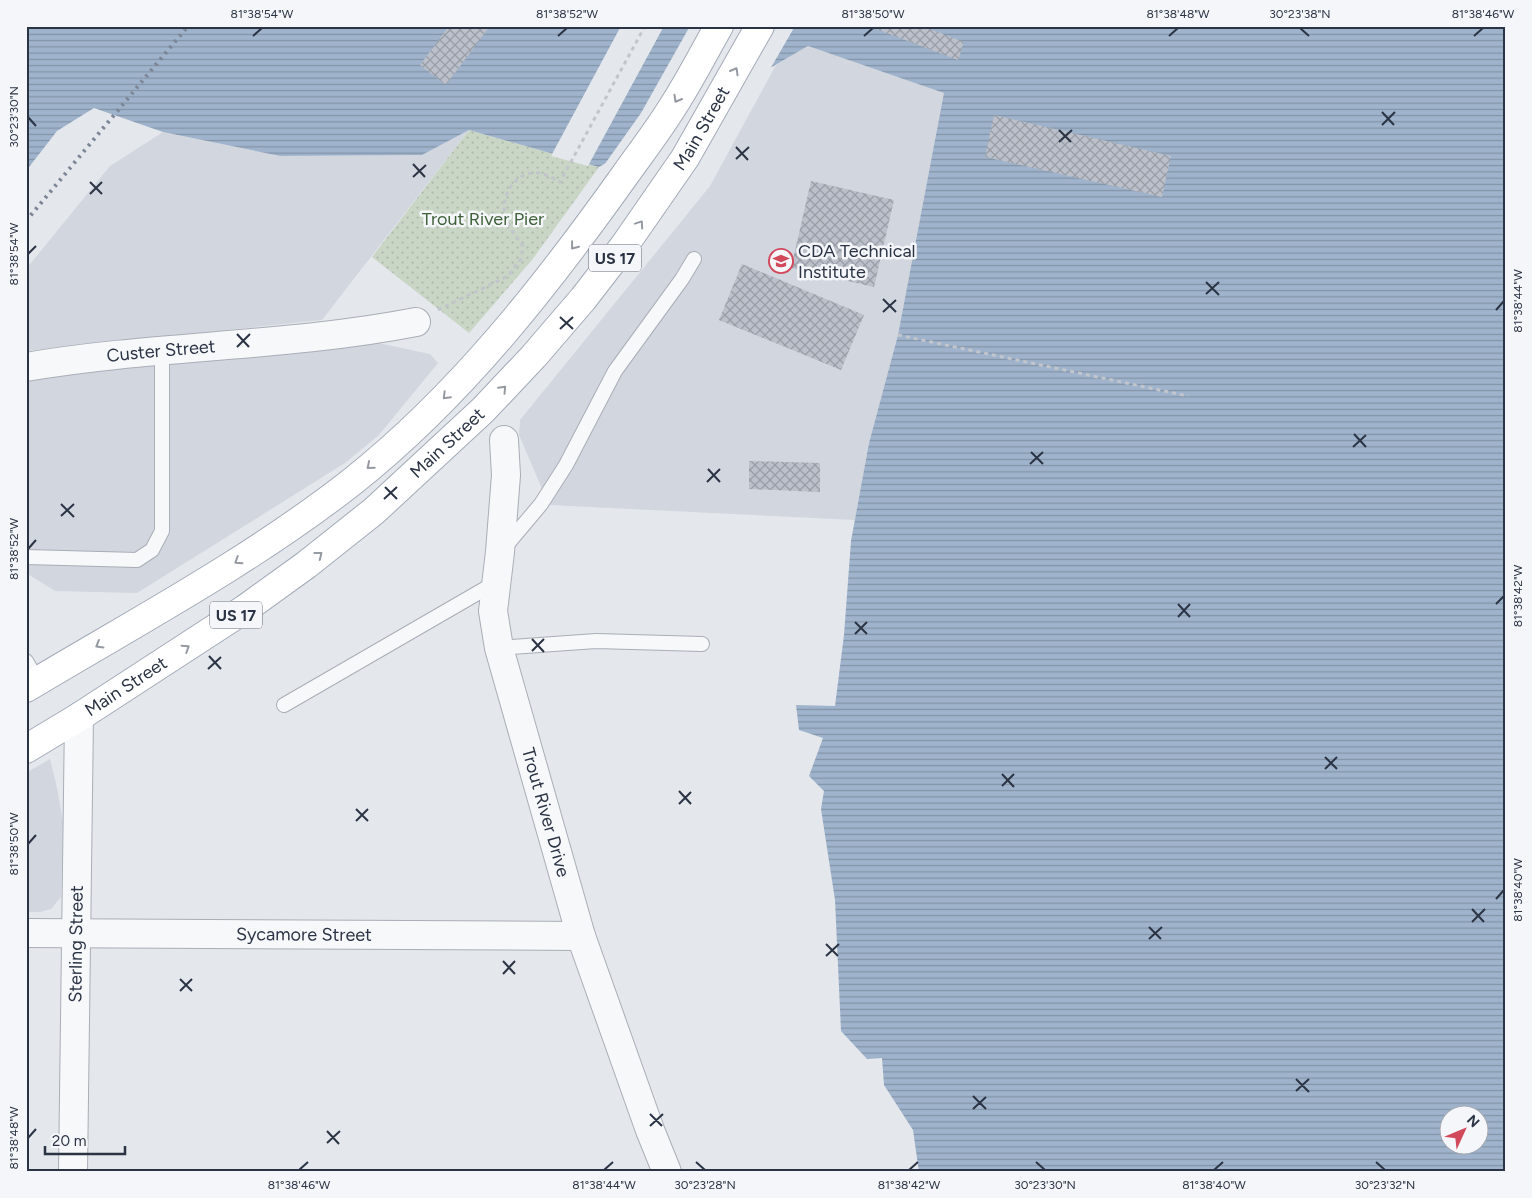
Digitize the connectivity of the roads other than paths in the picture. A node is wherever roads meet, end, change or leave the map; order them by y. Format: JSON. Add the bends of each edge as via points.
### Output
{"nodes":[{"id":1,"x":719,"y":26,"type":"edge"},
{"id":2,"x":760,"y":26,"type":"edge"},
{"id":3,"x":694,"y":259,"type":"dead end"},
{"id":4,"x":416,"y":322,"type":"road end"},
{"id":5,"x":162,"y":351,"type":"junction"},
{"id":6,"x":26,"y":367,"type":"edge"},
{"id":7,"x":504,"y":440,"type":"dead end"},
{"id":8,"x":500,"y":552,"type":"junction"},
{"id":9,"x":26,"y":556,"type":"edge"},
{"id":10,"x":495,"y":583,"type":"junction"},
{"id":11,"x":702,"y":644,"type":"dead end"},
{"id":12,"x":498,"y":648,"type":"junction"},
{"id":13,"x":30,"y":677,"type":"edge"},
{"id":14,"x":284,"y":705,"type":"dead end"},
{"id":15,"x":79,"y":717,"type":"junction"},
{"id":16,"x":26,"y":749,"type":"edge"},
{"id":17,"x":26,"y":933,"type":"edge"},
{"id":18,"x":76,"y":934,"type":"junction"},
{"id":19,"x":581,"y":936,"type":"junction"},
{"id":20,"x":73,"y":1172,"type":"edge"},
{"id":21,"x":667,"y":1172,"type":"edge"}],
"edges":[{"from":1,"to":13,"type":"main road","name":"Main Street","number":"US 17","one_way":true,"via":[[670,112],[585,232],[502,334],[407,435],[286,530],[230,566]]},
{"from":15,"to":2,"type":"main road","name":"Main Street","number":"US 17","one_way":true,"via":[[299,570],[374,511],[483,410],[534,356],[624,246],[685,158]]},
{"from":3,"to":8,"type":"lane","via":[[615,370],[566,465],[541,504]]},
{"from":4,"to":5,"type":"street","name":"Custer Street","via":[[372,331]]},
{"from":5,"to":6,"type":"street","name":"Custer Street"},
{"from":5,"to":9,"type":"lane","via":[[162,531],[152,550],[137,560]]},
{"from":7,"to":8,"type":"street","name":"Trout River Drive","via":[[506,475]]},
{"from":8,"to":10,"type":"street","name":"Trout River Drive"},
{"from":10,"to":12,"type":"street","name":"Trout River Drive","via":[[493,611]]},
{"from":10,"to":14,"type":"lane"},
{"from":11,"to":12,"type":"lane","via":[[596,641]]},
{"from":12,"to":19,"type":"street","name":"Trout River Drive"},
{"from":15,"to":16,"type":"main road","name":"Main Street","number":"US 17"},
{"from":15,"to":18,"type":"street","name":"Sterling Street"},
{"from":17,"to":18,"type":"street","name":"Sycamore Street"},
{"from":18,"to":19,"type":"street","name":"Sycamore Street"},
{"from":18,"to":20,"type":"street","name":"Sterling Street"},
{"from":19,"to":21,"type":"street","name":"Trout River Drive"}]}
